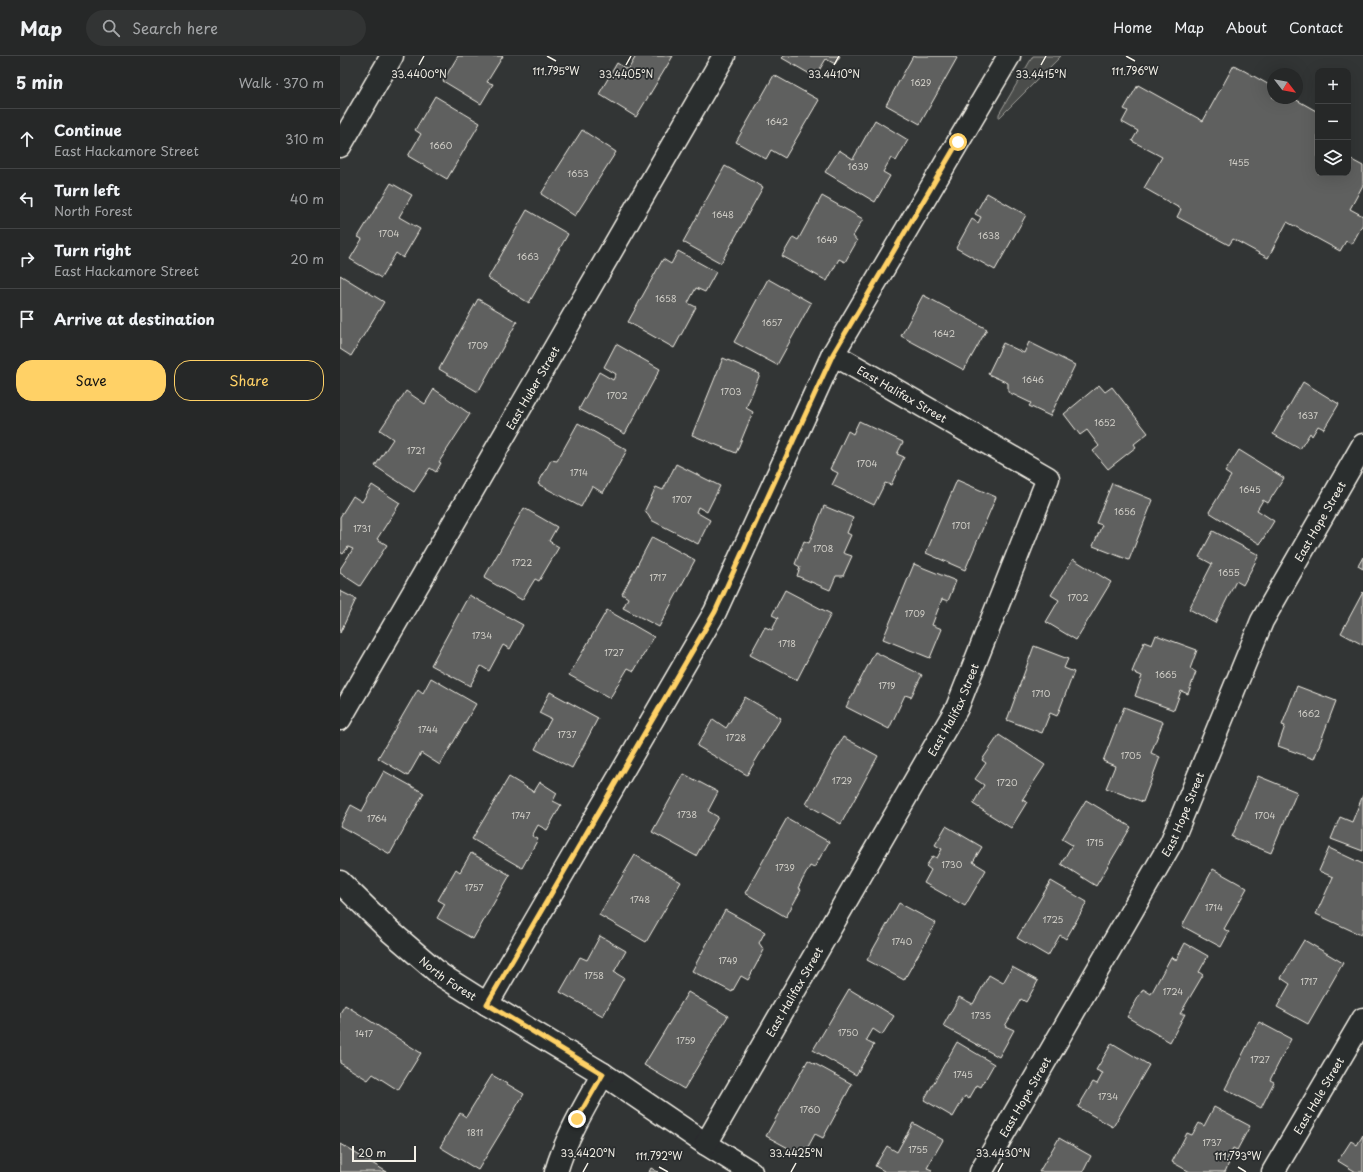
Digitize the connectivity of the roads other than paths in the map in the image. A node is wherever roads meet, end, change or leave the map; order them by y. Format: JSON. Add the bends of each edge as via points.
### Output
{"nodes":[{"id":1,"x":392,"y":56,"type":"edge"},
{"id":2,"x":724,"y":56,"type":"edge"},
{"id":3,"x":1009,"y":56,"type":"edge"},
{"id":4,"x":340,"y":146,"type":"edge"},
{"id":5,"x":833,"y":354,"type":"junction"},
{"id":6,"x":1363,"y":445,"type":"edge"},
{"id":7,"x":340,"y":719,"type":"edge"},
{"id":8,"x":340,"y":882,"type":"edge"},
{"id":9,"x":487,"y":1004,"type":"junction"},
{"id":10,"x":1363,"y":1019,"type":"edge"},
{"id":11,"x":603,"y":1074,"type":"junction"},
{"id":12,"x":706,"y":1144,"type":"junction"},
{"id":13,"x":556,"y":1172,"type":"edge"},
{"id":14,"x":751,"y":1172,"type":"edge"},
{"id":15,"x":981,"y":1172,"type":"edge"},
{"id":16,"x":1273,"y":1172,"type":"edge"}],
"edges":[{"from":1,"to":4,"type":"street"},
{"from":2,"to":7,"type":"street","name":"East Huber Street"},
{"from":3,"to":5,"type":"street"},
{"from":5,"to":9,"type":"street","via":[[715,612]]},
{"from":5,"to":12,"type":"street","name":"East Halifax Street","via":[[1048,478],[957,708]]},
{"from":6,"to":15,"type":"street","name":"East Hope Street","via":[[1262,621],[1171,843]]},
{"from":8,"to":9,"type":"street","name":"North Forest","via":[[391,932],[441,975]]},
{"from":9,"to":11,"type":"street","name":"North Forest"},
{"from":10,"to":16,"type":"street","name":"East Hale Street"},
{"from":11,"to":12,"type":"street","name":"North Forest"},
{"from":11,"to":13,"type":"street","via":[[573,1127]]},
{"from":12,"to":14,"type":"street","name":"North Forest"}]}
